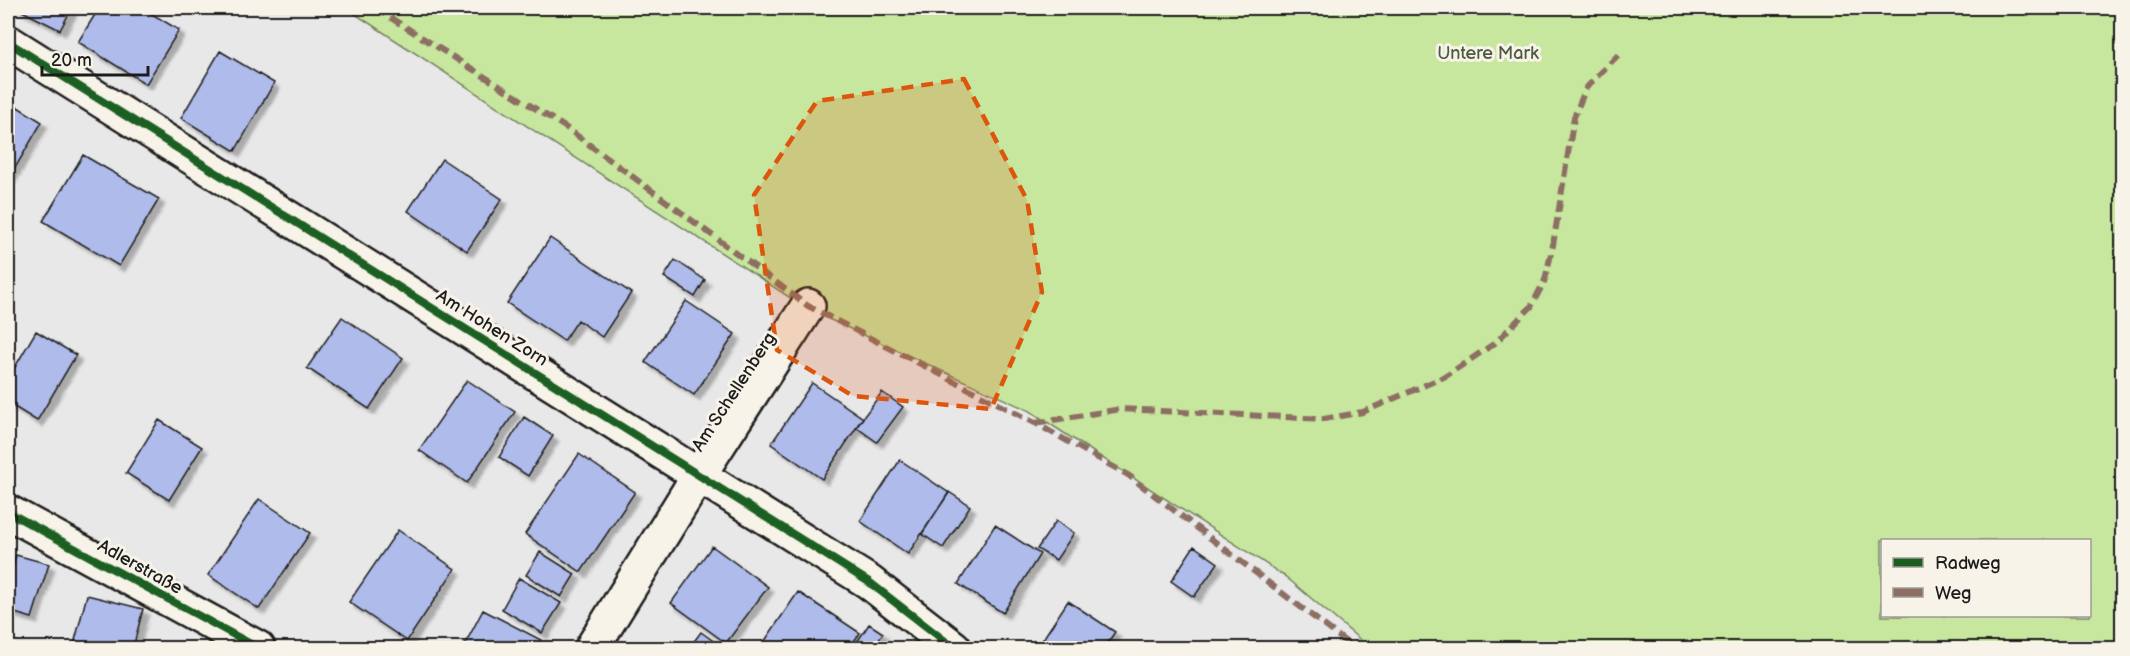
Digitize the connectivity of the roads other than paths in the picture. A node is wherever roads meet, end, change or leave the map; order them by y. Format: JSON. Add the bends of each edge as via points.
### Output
{"nodes":[{"id":1,"x":8,"y":42,"type":"edge"},
{"id":2,"x":808,"y":306,"type":"dead end"},
{"id":3,"x":699,"y":475,"type":"junction"},
{"id":4,"x":8,"y":512,"type":"edge"},
{"id":5,"x":258,"y":648,"type":"edge"},
{"id":6,"x":592,"y":648,"type":"edge"},
{"id":7,"x":954,"y":648,"type":"edge"}],
"edges":[{"from":1,"to":3,"type":"street","name":"Am Hohen Zorn"},
{"from":2,"to":3,"type":"street","name":"Am Schellenberg"},
{"from":3,"to":6,"type":"street","name":"Am Schellenberg"},
{"from":3,"to":7,"type":"street","name":"Am Hohen Zorn","via":[[869,582]]},
{"from":4,"to":5,"type":"street","name":"Adlerstraße"}]}
